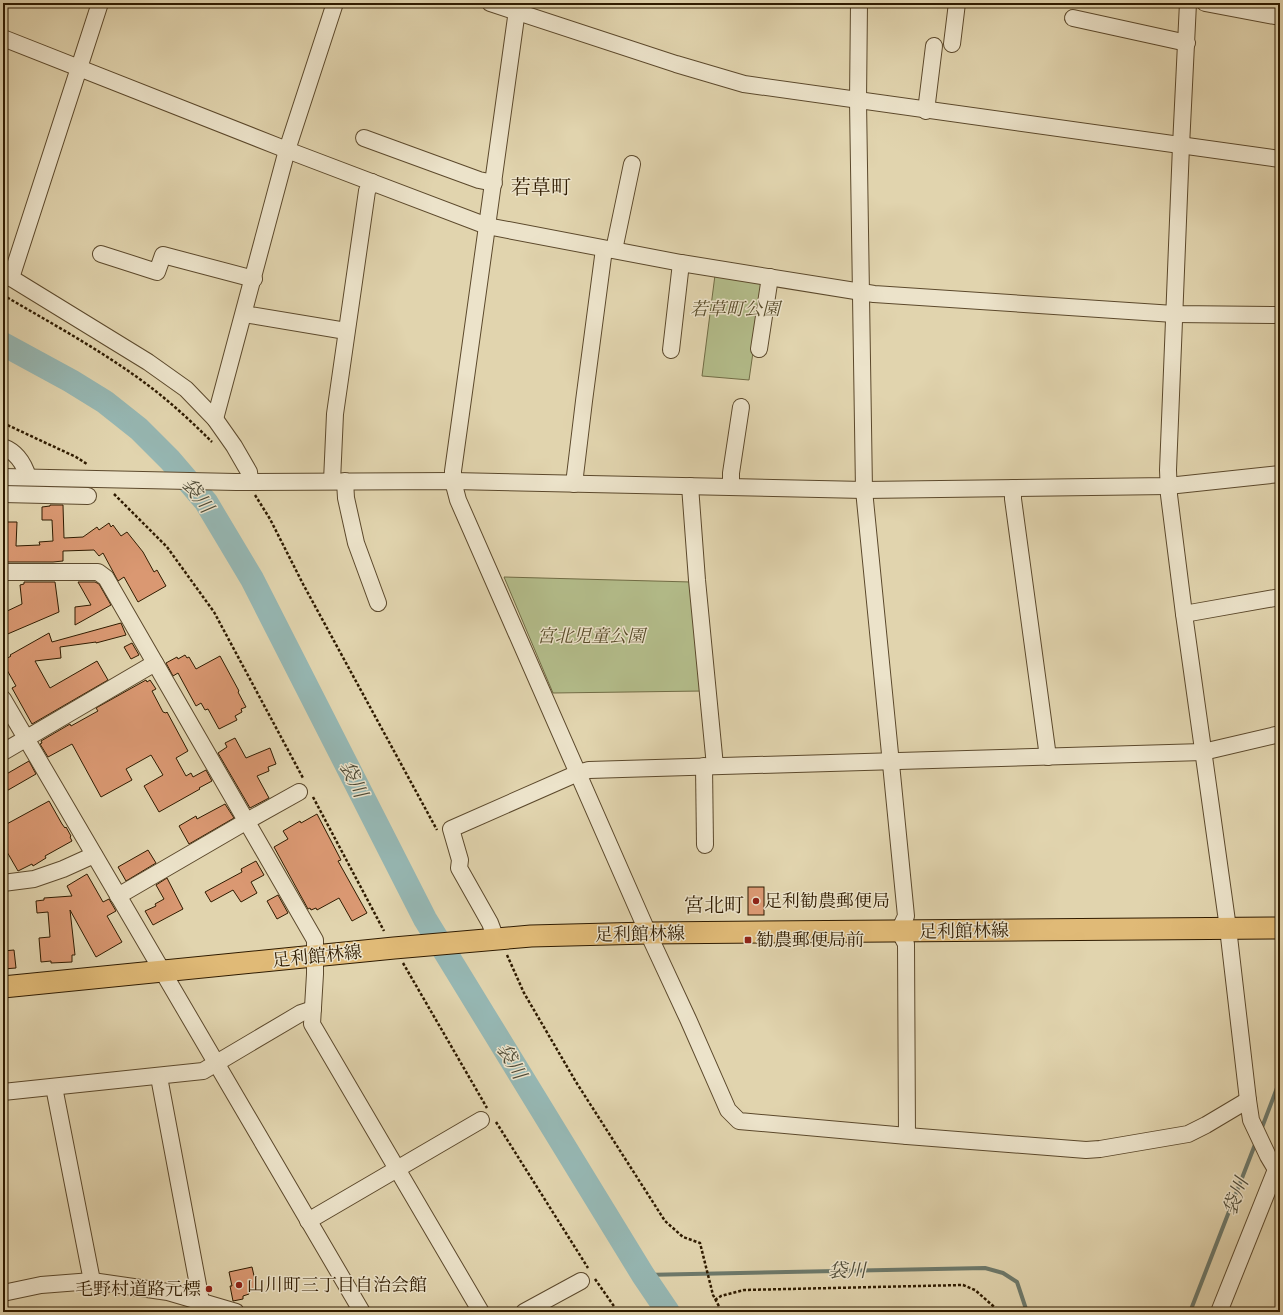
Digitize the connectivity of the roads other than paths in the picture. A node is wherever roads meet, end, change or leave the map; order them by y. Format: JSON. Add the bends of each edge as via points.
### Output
{"nodes":[{"id":1,"x":100,"y":3,"type":"edge"},
{"id":2,"x":335,"y":3,"type":"edge"},
{"id":3,"x":490,"y":3,"type":"edge"},
{"id":4,"x":859,"y":3,"type":"edge"},
{"id":5,"x":957,"y":3,"type":"edge"},
{"id":6,"x":1188,"y":3,"type":"edge"},
{"id":7,"x":1205,"y":3,"type":"edge"},
{"id":8,"x":518,"y":7,"type":"edge"},
{"id":9,"x":1280,"y":17,"type":"edge"},
{"id":10,"x":1073,"y":18,"type":"dead end"},
{"id":11,"x":3,"y":38,"type":"edge"},
{"id":12,"x":1187,"y":43,"type":"junction"},
{"id":13,"x":952,"y":44,"type":"dead end"},
{"id":14,"x":934,"y":46,"type":"dead end"},
{"id":15,"x":80,"y":68,"type":"junction"},
{"id":16,"x":858,"y":100,"type":"junction"},
{"id":17,"x":926,"y":111,"type":"junction"},
{"id":18,"x":364,"y":138,"type":"dead end"},
{"id":19,"x":1181,"y":146,"type":"junction"},
{"id":20,"x":288,"y":150,"type":"junction"},
{"id":21,"x":1280,"y":160,"type":"edge"},
{"id":22,"x":632,"y":164,"type":"dead end"},
{"id":23,"x":372,"y":182,"type":"junction"},
{"id":24,"x":494,"y":183,"type":"junction"},
{"id":25,"x":487,"y":226,"type":"junction"},
{"id":26,"x":609,"y":249,"type":"junction"},
{"id":27,"x":101,"y":254,"type":"dead end"},
{"id":28,"x":681,"y":263,"type":"junction"},
{"id":29,"x":7,"y":276,"type":"edge"},
{"id":30,"x":770,"y":277,"type":"junction"},
{"id":31,"x":254,"y":279,"type":"junction"},
{"id":32,"x":861,"y":292,"type":"junction"},
{"id":33,"x":244,"y":314,"type":"junction"},
{"id":34,"x":1174,"y":314,"type":"junction"},
{"id":35,"x":1280,"y":315,"type":"edge"},
{"id":36,"x":346,"y":331,"type":"junction"},
{"id":37,"x":759,"y":349,"type":"dead end"},
{"id":38,"x":671,"y":350,"type":"dead end"},
{"id":39,"x":741,"y":407,"type":"dead end"},
{"id":40,"x":215,"y":419,"type":"junction"},
{"id":41,"x":3,"y":447,"type":"edge"},
{"id":42,"x":1280,"y":474,"type":"edge"},
{"id":43,"x":3,"y":477,"type":"edge"},
{"id":44,"x":28,"y":477,"type":"junction"},
{"id":45,"x":338,"y":481,"type":"junction"},
{"id":46,"x":453,"y":481,"type":"junction"},
{"id":47,"x":574,"y":484,"type":"junction"},
{"id":48,"x":247,"y":485,"type":"junction"},
{"id":49,"x":690,"y":486,"type":"junction"},
{"id":50,"x":1168,"y":486,"type":"junction"},
{"id":51,"x":731,"y":487,"type":"junction"},
{"id":52,"x":1013,"y":488,"type":"junction"},
{"id":53,"x":864,"y":490,"type":"junction"},
{"id":54,"x":3,"y":494,"type":"edge"},
{"id":55,"x":88,"y":496,"type":"dead end"},
{"id":56,"x":3,"y":572,"type":"edge"},
{"id":57,"x":1280,"y":597,"type":"edge"},
{"id":58,"x":378,"y":603,"type":"dead end"},
{"id":59,"x":1184,"y":614,"type":"junction"},
{"id":60,"x":155,"y":663,"type":"junction"},
{"id":61,"x":3,"y":699,"type":"edge"},
{"id":62,"x":1280,"y":734,"type":"edge"},
{"id":63,"x":26,"y":738,"type":"junction"},
{"id":64,"x":3,"y":752,"type":"edge"},
{"id":65,"x":1203,"y":752,"type":"junction"},
{"id":66,"x":1048,"y":757,"type":"junction"},
{"id":67,"x":890,"y":761,"type":"junction"},
{"id":68,"x":709,"y":766,"type":"junction"},
{"id":69,"x":578,"y":773,"type":"junction"},
{"id":70,"x":304,"y":788,"type":"road end"},
{"id":71,"x":247,"y":821,"type":"junction"},
{"id":72,"x":705,"y":845,"type":"dead end"},
{"id":73,"x":94,"y":855,"type":"junction"},
{"id":74,"x":3,"y":883,"type":"edge"},
{"id":75,"x":118,"y":896,"type":"junction"},
{"id":76,"x":1228,"y":928,"type":"junction"},
{"id":77,"x":1280,"y":928,"type":"edge"},
{"id":78,"x":899,"y":931,"type":"junction"},
{"id":79,"x":648,"y":933,"type":"junction"},
{"id":80,"x":498,"y":939,"type":"junction"},
{"id":81,"x":315,"y":956,"type":"junction"},
{"id":82,"x":162,"y":971,"type":"junction"},
{"id":83,"x":3,"y":987,"type":"edge"},
{"id":84,"x":313,"y":1009,"type":"junction"},
{"id":85,"x":216,"y":1064,"type":"junction"},
{"id":86,"x":159,"y":1077,"type":"junction"},
{"id":87,"x":54,"y":1087,"type":"junction"},
{"id":88,"x":3,"y":1092,"type":"edge"},
{"id":89,"x":1248,"y":1100,"type":"junction"},
{"id":90,"x":489,"y":1119,"type":"road end"},
{"id":91,"x":907,"y":1136,"type":"junction"},
{"id":92,"x":1276,"y":1165,"type":"edge"},
{"id":93,"x":398,"y":1169,"type":"junction"},
{"id":94,"x":308,"y":1221,"type":"junction"},
{"id":95,"x":587,"y":1275,"type":"road end"},
{"id":96,"x":92,"y":1281,"type":"junction"},
{"id":97,"x":3,"y":1293,"type":"edge"},
{"id":98,"x":202,"y":1301,"type":"junction"},
{"id":99,"x":236,"y":1312,"type":"edge"},
{"id":100,"x":362,"y":1312,"type":"edge"},
{"id":101,"x":481,"y":1312,"type":"edge"},
{"id":102,"x":524,"y":1312,"type":"edge"},
{"id":103,"x":1219,"y":1312,"type":"edge"}],
"edges":[{"from":1,"to":15,"type":"street"},
{"from":2,"to":20,"type":"street"},
{"from":3,"to":8,"type":"street"},
{"from":4,"to":16,"type":"street"},
{"from":5,"to":13,"type":"street"},
{"from":6,"to":12,"type":"street"},
{"from":7,"to":9,"type":"street"},
{"from":8,"to":16,"type":"street","via":[[676,64],[744,84]]},
{"from":8,"to":24,"type":"street"},
{"from":10,"to":12,"type":"street"},
{"from":11,"to":15,"type":"street"},
{"from":12,"to":19,"type":"street"},
{"from":14,"to":17,"type":"street"},
{"from":15,"to":20,"type":"street"},
{"from":15,"to":29,"type":"street"},
{"from":16,"to":17,"type":"street"},
{"from":16,"to":32,"type":"street"},
{"from":17,"to":19,"type":"street"},
{"from":18,"to":24,"type":"street","via":[[479,180]]},
{"from":19,"to":21,"type":"street"},
{"from":19,"to":34,"type":"street"},
{"from":20,"to":23,"type":"street"},
{"from":20,"to":31,"type":"street"},
{"from":22,"to":26,"type":"street"},
{"from":23,"to":25,"type":"street"},
{"from":23,"to":36,"type":"street","via":[[367,192]]},
{"from":24,"to":25,"type":"street"},
{"from":25,"to":26,"type":"street"},
{"from":25,"to":46,"type":"street"},
{"from":26,"to":28,"type":"street"},
{"from":26,"to":47,"type":"street","via":[[584,401]]},
{"from":27,"to":31,"type":"street","via":[[157,272],[163,255]]},
{"from":28,"to":30,"type":"street"},
{"from":28,"to":38,"type":"street"},
{"from":29,"to":40,"type":"street","via":[[148,362],[186,389]]},
{"from":30,"to":32,"type":"street"},
{"from":30,"to":37,"type":"street"},
{"from":31,"to":33,"type":"street"},
{"from":32,"to":34,"type":"street"},
{"from":32,"to":53,"type":"street"},
{"from":33,"to":36,"type":"street"},
{"from":33,"to":40,"type":"street"},
{"from":34,"to":35,"type":"street"},
{"from":34,"to":50,"type":"street"},
{"from":36,"to":45,"type":"street","via":[[335,414]]},
{"from":39,"to":51,"type":"street"},
{"from":40,"to":48,"type":"street","via":[[246,465],[249,472]]},
{"from":41,"to":44,"type":"street","via":[[16,454]]},
{"from":42,"to":50,"type":"street"},
{"from":43,"to":44,"type":"street"},
{"from":44,"to":48,"type":"street","via":[[110,485]]},
{"from":45,"to":46,"type":"street"},
{"from":45,"to":48,"type":"street"},
{"from":45,"to":58,"type":"street","via":[[346,498],[356,544]]},
{"from":46,"to":47,"type":"street"},
{"from":46,"to":69,"type":"street","via":[[458,500]]},
{"from":47,"to":49,"type":"street"},
{"from":49,"to":51,"type":"street"},
{"from":49,"to":68,"type":"street"},
{"from":50,"to":52,"type":"street"},
{"from":50,"to":59,"type":"street"},
{"from":51,"to":53,"type":"street"},
{"from":52,"to":53,"type":"street"},
{"from":52,"to":66,"type":"street"},
{"from":53,"to":67,"type":"street"},
{"from":54,"to":55,"type":"street"},
{"from":56,"to":60,"type":"street","via":[[98,572],[106,578]]},
{"from":57,"to":59,"type":"street"},
{"from":59,"to":65,"type":"street"},
{"from":60,"to":63,"type":"street"},
{"from":60,"to":71,"type":"street"},
{"from":61,"to":63,"type":"street"},
{"from":62,"to":65,"type":"street"},
{"from":63,"to":64,"type":"street"},
{"from":63,"to":73,"type":"street"},
{"from":65,"to":66,"type":"street"},
{"from":65,"to":76,"type":"street"},
{"from":66,"to":67,"type":"street"},
{"from":67,"to":68,"type":"street"},
{"from":67,"to":78,"type":"street","via":[[906,916]]},
{"from":68,"to":69,"type":"street","via":[[589,770]]},
{"from":68,"to":72,"type":"street"},
{"from":69,"to":79,"type":"street"},
{"from":69,"to":80,"type":"street","via":[[451,829],[460,868]]},
{"from":70,"to":71,"type":"street"},
{"from":71,"to":75,"type":"street"},
{"from":71,"to":81,"type":"street","via":[[315,940]]},
{"from":73,"to":74,"type":"street","via":[[34,879]]},
{"from":73,"to":75,"type":"street"},
{"from":75,"to":82,"type":"street"},
{"from":76,"to":77,"type":"main road","name":"足利館林線"},
{"from":76,"to":78,"type":"main road","name":"足利館林線"},
{"from":76,"to":89,"type":"street"},
{"from":78,"to":79,"type":"main road","name":"足利館林線"},
{"from":78,"to":91,"type":"street","via":[[906,944]]},
{"from":79,"to":80,"type":"main road","name":"足利館林線"},
{"from":79,"to":91,"type":"street","via":[[728,1110],[739,1121]]},
{"from":80,"to":81,"type":"main road","name":"足利館林線","via":[[402,955]]},
{"from":81,"to":82,"type":"main road","name":"足利館林線"},
{"from":81,"to":84,"type":"street"},
{"from":82,"to":83,"type":"main road","name":"足利館林線"},
{"from":82,"to":85,"type":"street"},
{"from":84,"to":85,"type":"street","via":[[300,1013]]},
{"from":84,"to":93,"type":"street","via":[[312,1024]]},
{"from":85,"to":86,"type":"street","via":[[203,1071]]},
{"from":85,"to":94,"type":"street"},
{"from":86,"to":87,"type":"street"},
{"from":86,"to":98,"type":"street"},
{"from":87,"to":88,"type":"street"},
{"from":87,"to":96,"type":"street"},
{"from":89,"to":91,"type":"street","via":[[1188,1134],[1100,1150]]},
{"from":89,"to":92,"type":"street","via":[[1252,1120]]},
{"from":90,"to":93,"type":"street"},
{"from":92,"to":103,"type":"street"},
{"from":93,"to":94,"type":"street"},
{"from":93,"to":101,"type":"street"},
{"from":94,"to":100,"type":"street"},
{"from":95,"to":102,"type":"street"},
{"from":96,"to":97,"type":"street","via":[[41,1285]]},
{"from":96,"to":98,"type":"street","via":[[168,1292]]},
{"from":98,"to":99,"type":"street"}]}
